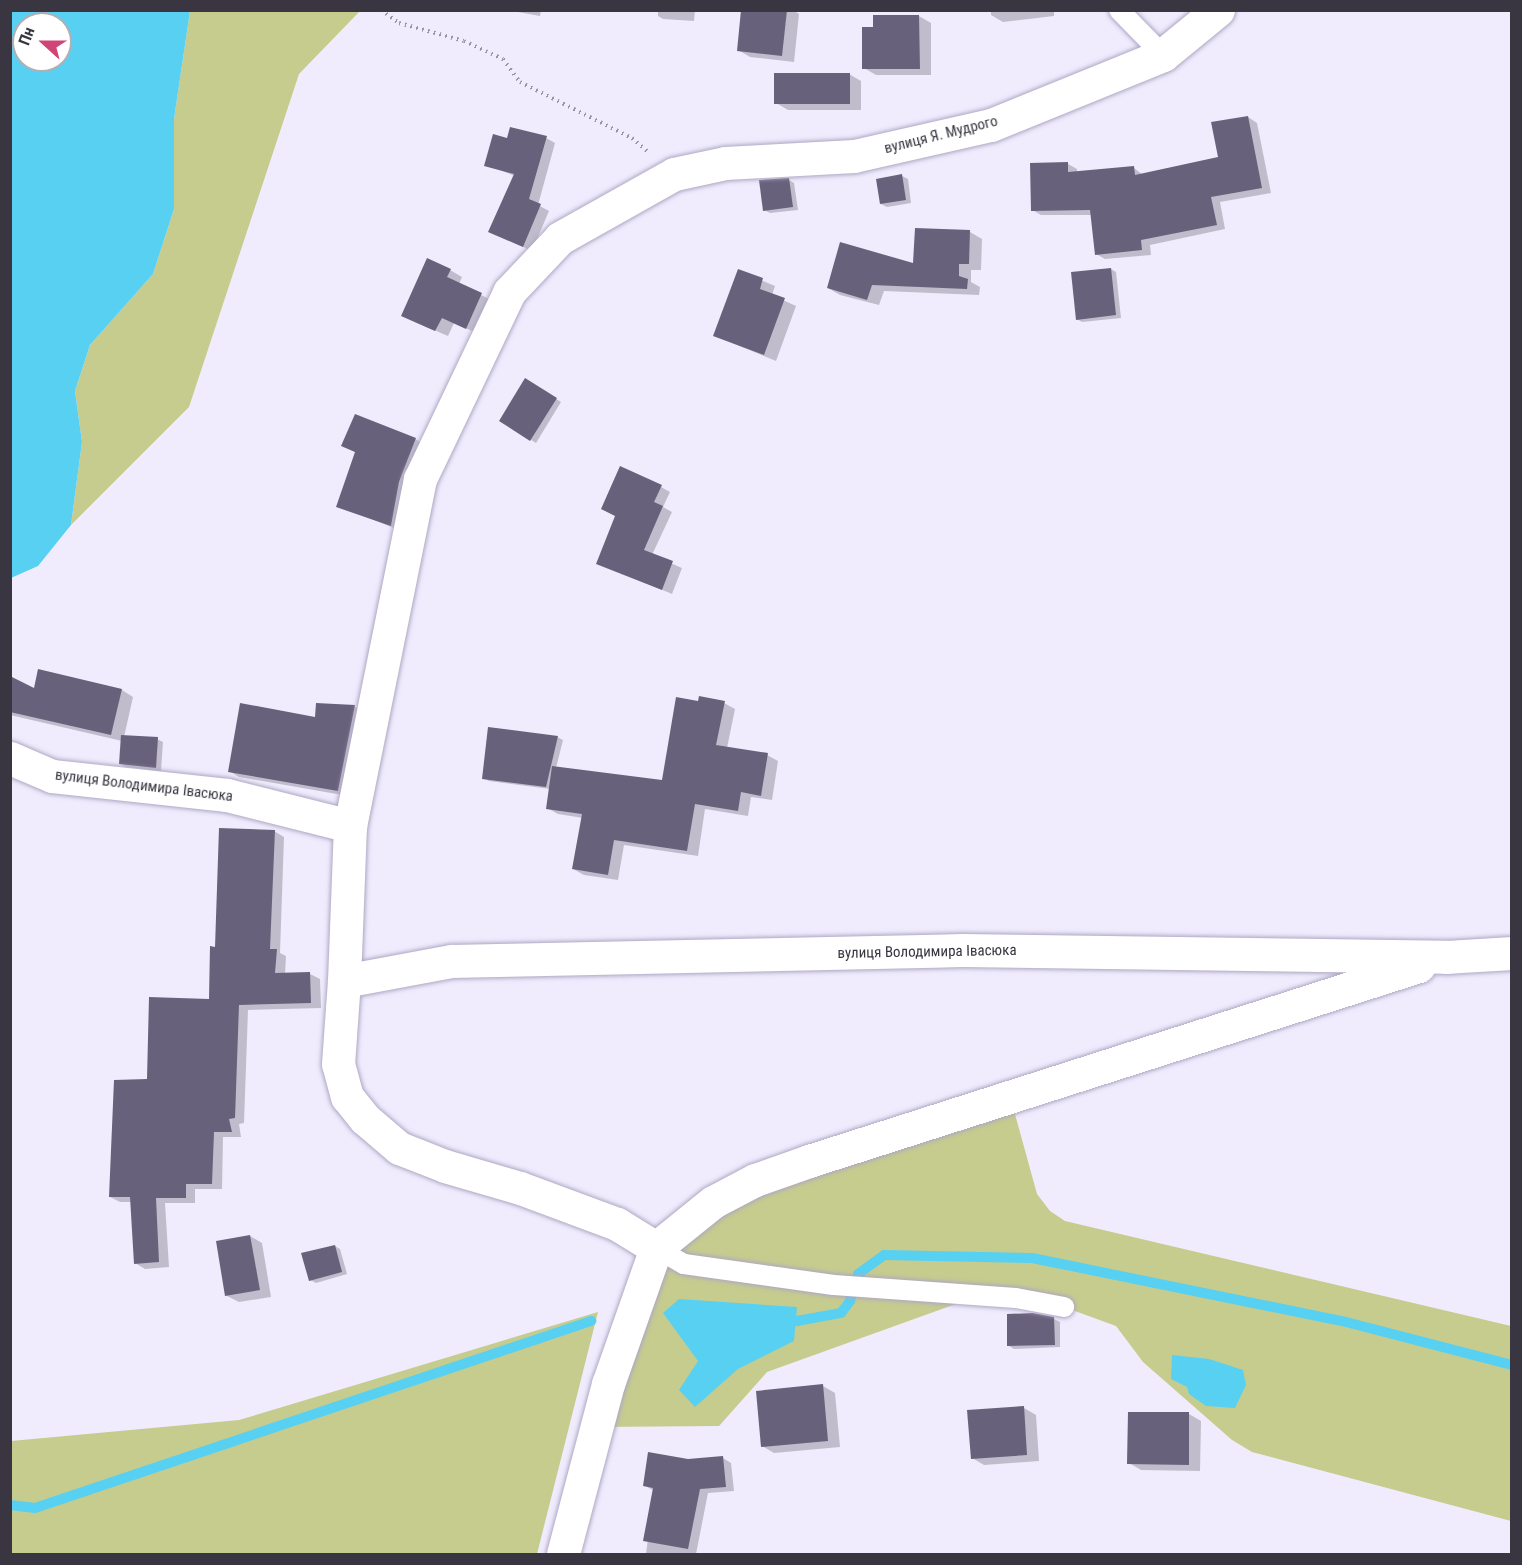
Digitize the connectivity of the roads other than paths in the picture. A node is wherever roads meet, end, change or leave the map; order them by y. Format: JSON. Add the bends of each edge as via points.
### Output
{"nodes":[{"id":1,"x":1119,"y":10,"type":"edge"},
{"id":2,"x":1218,"y":10,"type":"edge"},
{"id":3,"x":1163,"y":55,"type":"junction"},
{"id":4,"x":10,"y":758,"type":"edge"},
{"id":5,"x":350,"y":826,"type":"junction"},
{"id":6,"x":1512,"y":953,"type":"edge"},
{"id":7,"x":1446,"y":957,"type":"junction"},
{"id":8,"x":345,"y":981,"type":"junction"},
{"id":9,"x":656,"y":1248,"type":"junction"},
{"id":10,"x":1064,"y":1307,"type":"dead end"},
{"id":11,"x":563,"y":1554,"type":"edge"}],
"edges":[{"from":1,"to":3,"type":"lane"},
{"from":2,"to":3,"type":"street","name":"вулиця Я. Мудрого"},
{"from":3,"to":5,"type":"street","name":"вулиця Я. Мудрого","via":[[991,125],[854,156],[726,163],[674,174],[560,238],[508,292],[420,479]]},
{"from":4,"to":5,"type":"street","name":"вулиця Володимира Івасюка","via":[[52,776],[227,795]]},
{"from":5,"to":8,"type":"street","name":"вулиця Я. Мудрого"},
{"from":6,"to":7,"type":"street","name":"вулиця Володимира Івасюка"},
{"from":7,"to":8,"type":"street","name":"вулиця Володимира Івасюка","via":[[962,950],[451,961]]},
{"from":7,"to":9,"type":"street","via":[[755,1180],[713,1202]]},
{"from":8,"to":9,"type":"street","name":"вулиця Я. Мудрого","via":[[338,1064],[347,1097],[399,1148],[617,1224]]},
{"from":9,"to":10,"type":"lane","via":[[684,1264],[834,1286],[1016,1298]]},
{"from":9,"to":11,"type":"street","via":[[608,1384]]}]}
